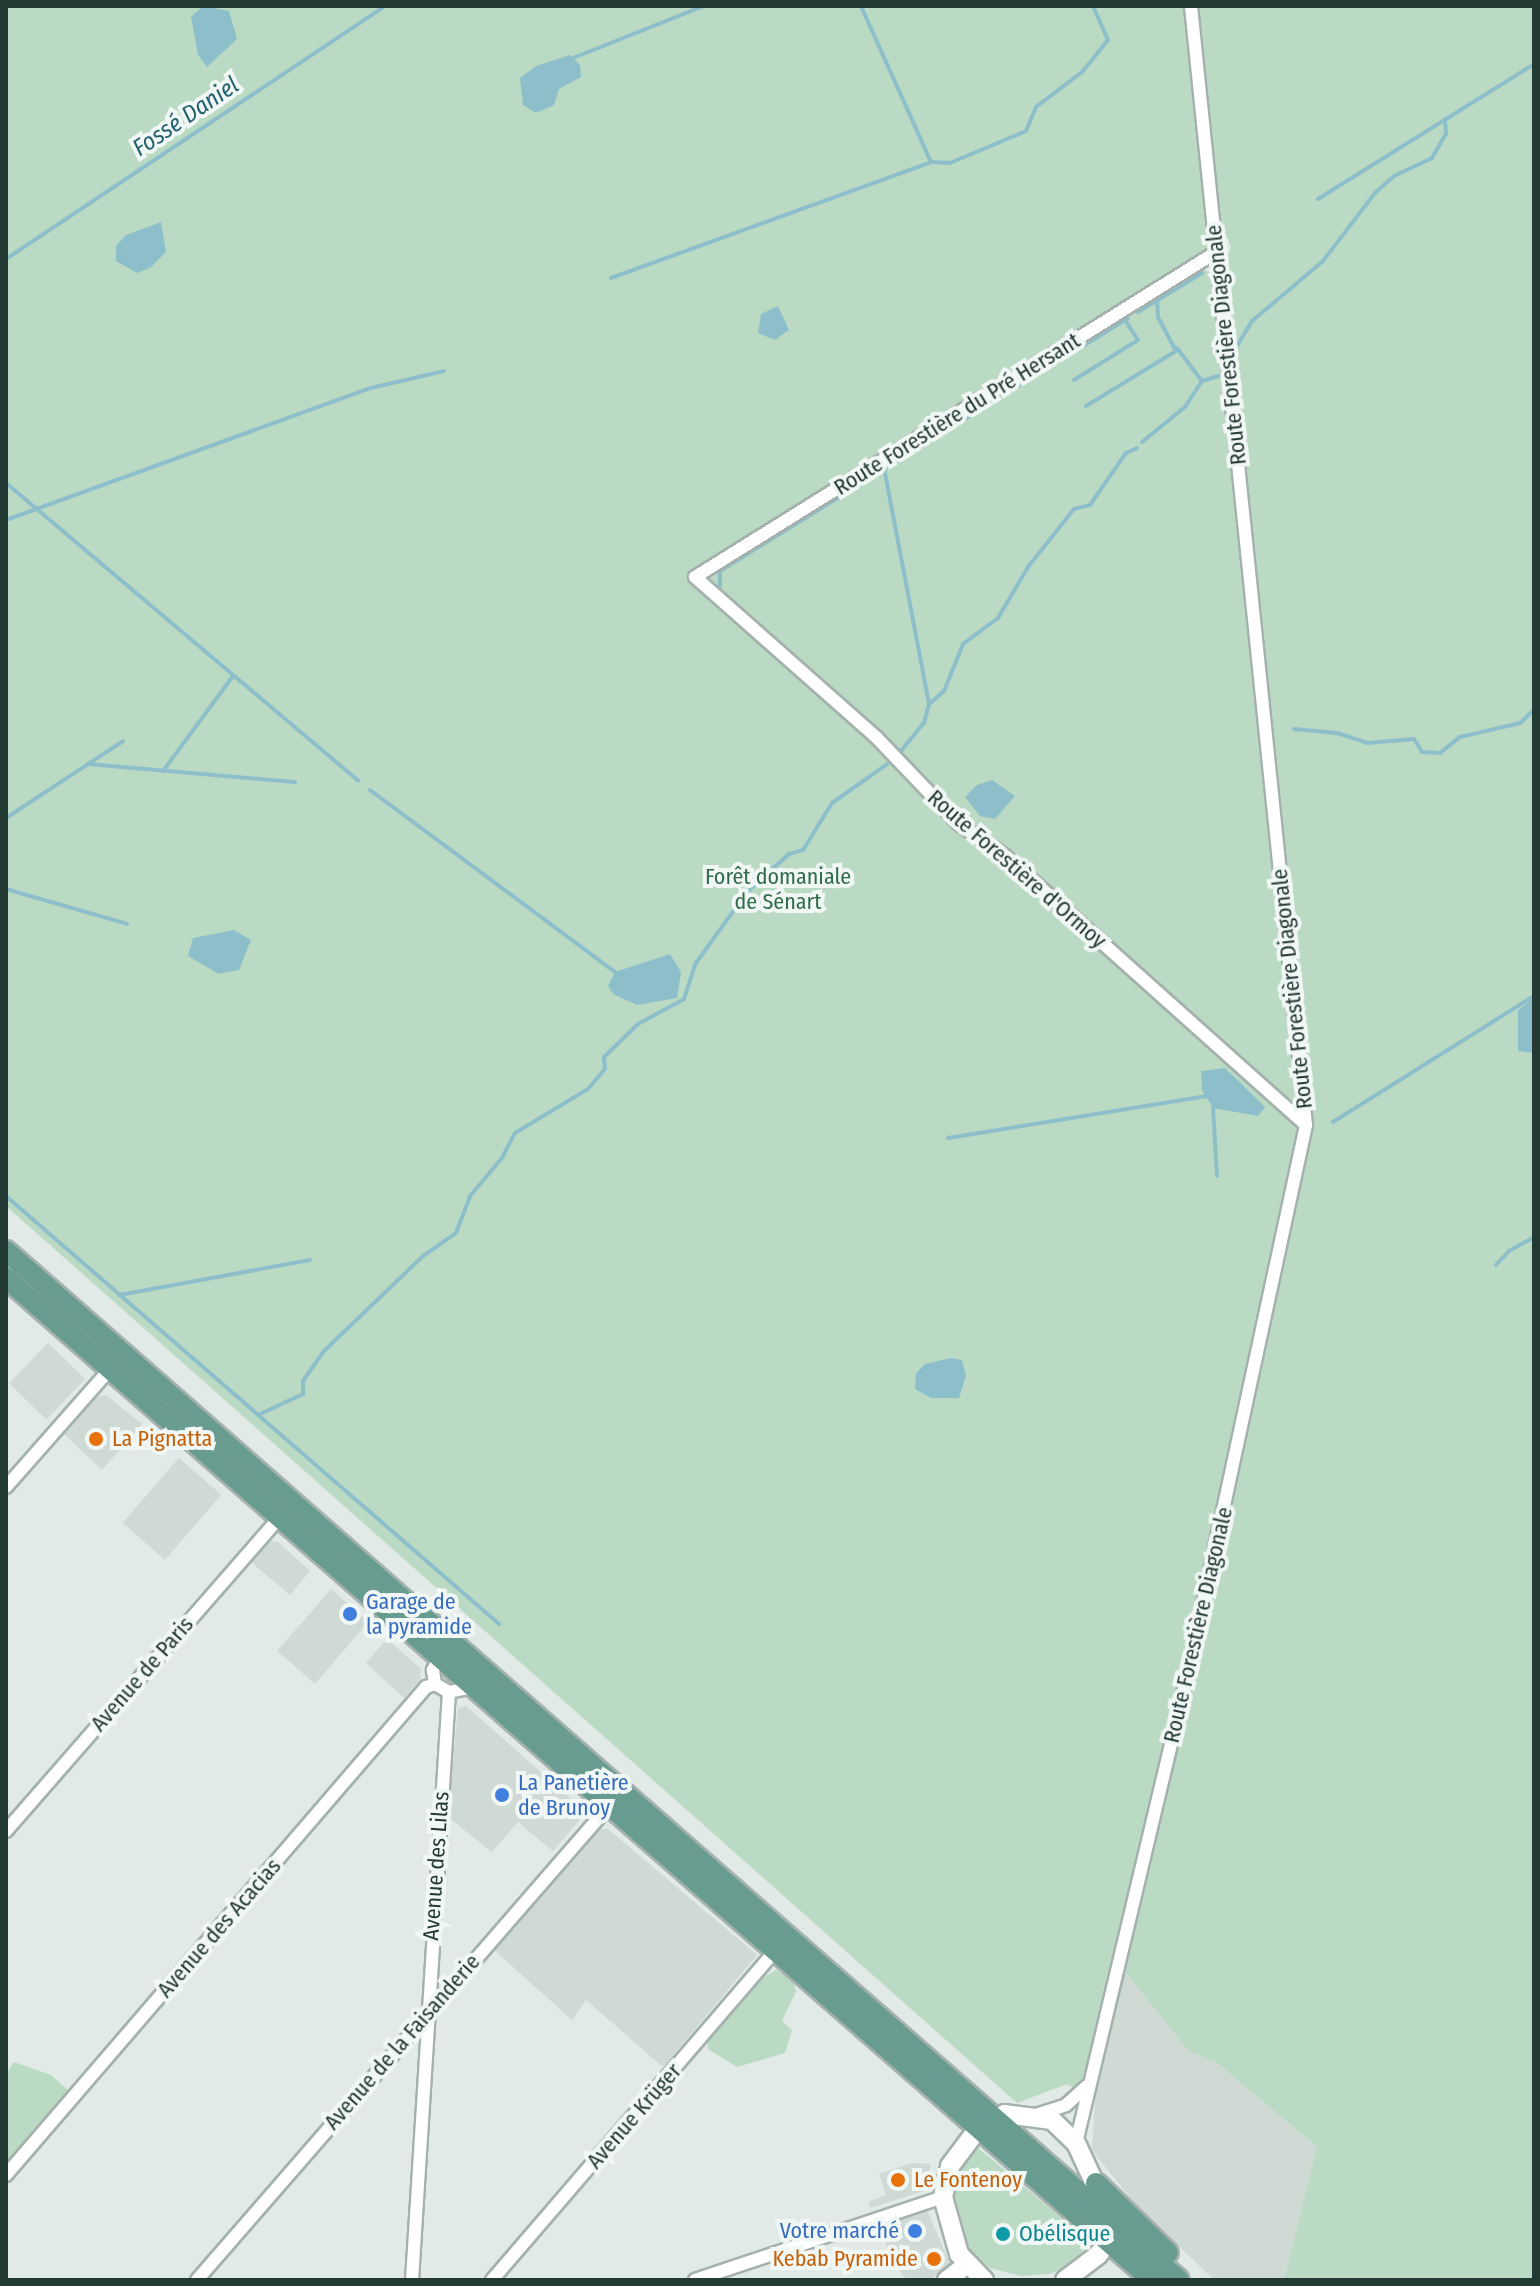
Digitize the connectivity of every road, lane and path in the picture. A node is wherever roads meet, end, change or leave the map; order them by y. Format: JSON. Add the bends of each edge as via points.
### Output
{"nodes":[{"id":1,"x":1191,"y":6,"type":"edge"},
{"id":2,"x":1218,"y":251,"type":"junction"},
{"id":3,"x":695,"y":577,"type":"joint"},
{"id":4,"x":1306,"y":1125,"type":"junction"},
{"id":5,"x":6,"y":1251,"type":"edge"},
{"id":6,"x":6,"y":1278,"type":"edge"},
{"id":7,"x":109,"y":1370,"type":"junction"},
{"id":8,"x":6,"y":1487,"type":"edge"},
{"id":9,"x":279,"y":1518,"type":"junction"},
{"id":10,"x":439,"y":1659,"type":"junction"},
{"id":11,"x":435,"y":1684,"type":"junction"},
{"id":12,"x":472,"y":1687,"type":"junction"},
{"id":13,"x":449,"y":1692,"type":"junction"},
{"id":14,"x":609,"y":1806,"type":"junction"},
{"id":15,"x":6,"y":1831,"type":"edge"},
{"id":16,"x":774,"y":1952,"type":"junction"},
{"id":17,"x":427,"y":2014,"type":"junction"},
{"id":18,"x":1087,"y":2086,"type":"junction"},
{"id":19,"x":1038,"y":2114,"type":"junction"},
{"id":20,"x":986,"y":2125,"type":"junction"},
{"id":21,"x":1076,"y":2143,"type":"junction"},
{"id":22,"x":6,"y":2175,"type":"edge"},
{"id":23,"x":1096,"y":2183,"type":"junction"},
{"id":24,"x":943,"y":2197,"type":"junction"},
{"id":25,"x":1108,"y":2217,"type":"junction"},
{"id":26,"x":1108,"y":2242,"type":"junction"},
{"id":27,"x":966,"y":2265,"type":"junction"},
{"id":28,"x":197,"y":2280,"type":"edge"},
{"id":29,"x":412,"y":2280,"type":"edge"},
{"id":30,"x":492,"y":2280,"type":"edge"},
{"id":31,"x":695,"y":2280,"type":"edge"},
{"id":32,"x":947,"y":2280,"type":"edge"},
{"id":33,"x":984,"y":2280,"type":"edge"},
{"id":34,"x":1065,"y":2280,"type":"edge"},
{"id":35,"x":1152,"y":2280,"type":"edge"},
{"id":36,"x":1182,"y":2280,"type":"edge"}],
"edges":[{"from":1,"to":2,"type":"street","name":"Route Forestière Diagonale"},
{"from":2,"to":3,"type":"street","name":"Route Forestière du Pré Hersant"},
{"from":2,"to":4,"type":"street","name":"Route Forestière Diagonale"},
{"from":3,"to":4,"type":"street","name":"Route Forestière d'Ormoy","via":[[876,737],[959,824],[1004,855]]},
{"from":4,"to":18,"type":"street","name":"Route Forestière Diagonale","via":[[1189,1668]]},
{"from":5,"to":20,"type":"main road"},
{"from":6,"to":7,"type":"main road"},
{"from":7,"to":8,"type":"street"},
{"from":7,"to":9,"type":"main road"},
{"from":9,"to":10,"type":"main road"},
{"from":9,"to":15,"type":"street","name":"Avenue de Paris"},
{"from":10,"to":11,"type":"street","via":[[433,1670]]},
{"from":10,"to":12,"type":"main road"},
{"from":11,"to":13,"type":"street"},
{"from":11,"to":22,"type":"street","name":"Avenue des Acacias","via":[[426,1687]]},
{"from":12,"to":13,"type":"street"},
{"from":12,"to":14,"type":"main road"},
{"from":13,"to":17,"type":"street","name":"Avenue des Lilas"},
{"from":14,"to":16,"type":"main road"},
{"from":14,"to":17,"type":"street","name":"Avenue de la Faisanderie"},
{"from":16,"to":20,"type":"main road"},
{"from":16,"to":30,"type":"street","name":"Avenue Krüger"},
{"from":17,"to":28,"type":"street","name":"Avenue de la Faisanderie"},
{"from":17,"to":29,"type":"street","name":"Avenue des Lilas"},
{"from":18,"to":19,"type":"street","via":[[1066,2105]]},
{"from":18,"to":21,"type":"street","name":"Route Forestière Diagonale"},
{"from":19,"to":20,"type":"main road","via":[[1005,2114]]},
{"from":19,"to":21,"type":"main road","via":[[1063,2127]]},
{"from":20,"to":24,"type":"main road","via":[[950,2166]]},
{"from":20,"to":25,"type":"main road"},
{"from":20,"to":26,"type":"main road"},
{"from":21,"to":23,"type":"main road"},
{"from":23,"to":25,"type":"main road"},
{"from":23,"to":36,"type":"main road","via":[[1180,2266]]},
{"from":24,"to":27,"type":"main road","via":[[951,2236]]},
{"from":24,"to":31,"type":"street"},
{"from":25,"to":26,"type":"main road"},
{"from":25,"to":36,"type":"main road"},
{"from":26,"to":34,"type":"main road"},
{"from":26,"to":35,"type":"main road"},
{"from":27,"to":32,"type":"main road"},
{"from":27,"to":33,"type":"main road"}]}
